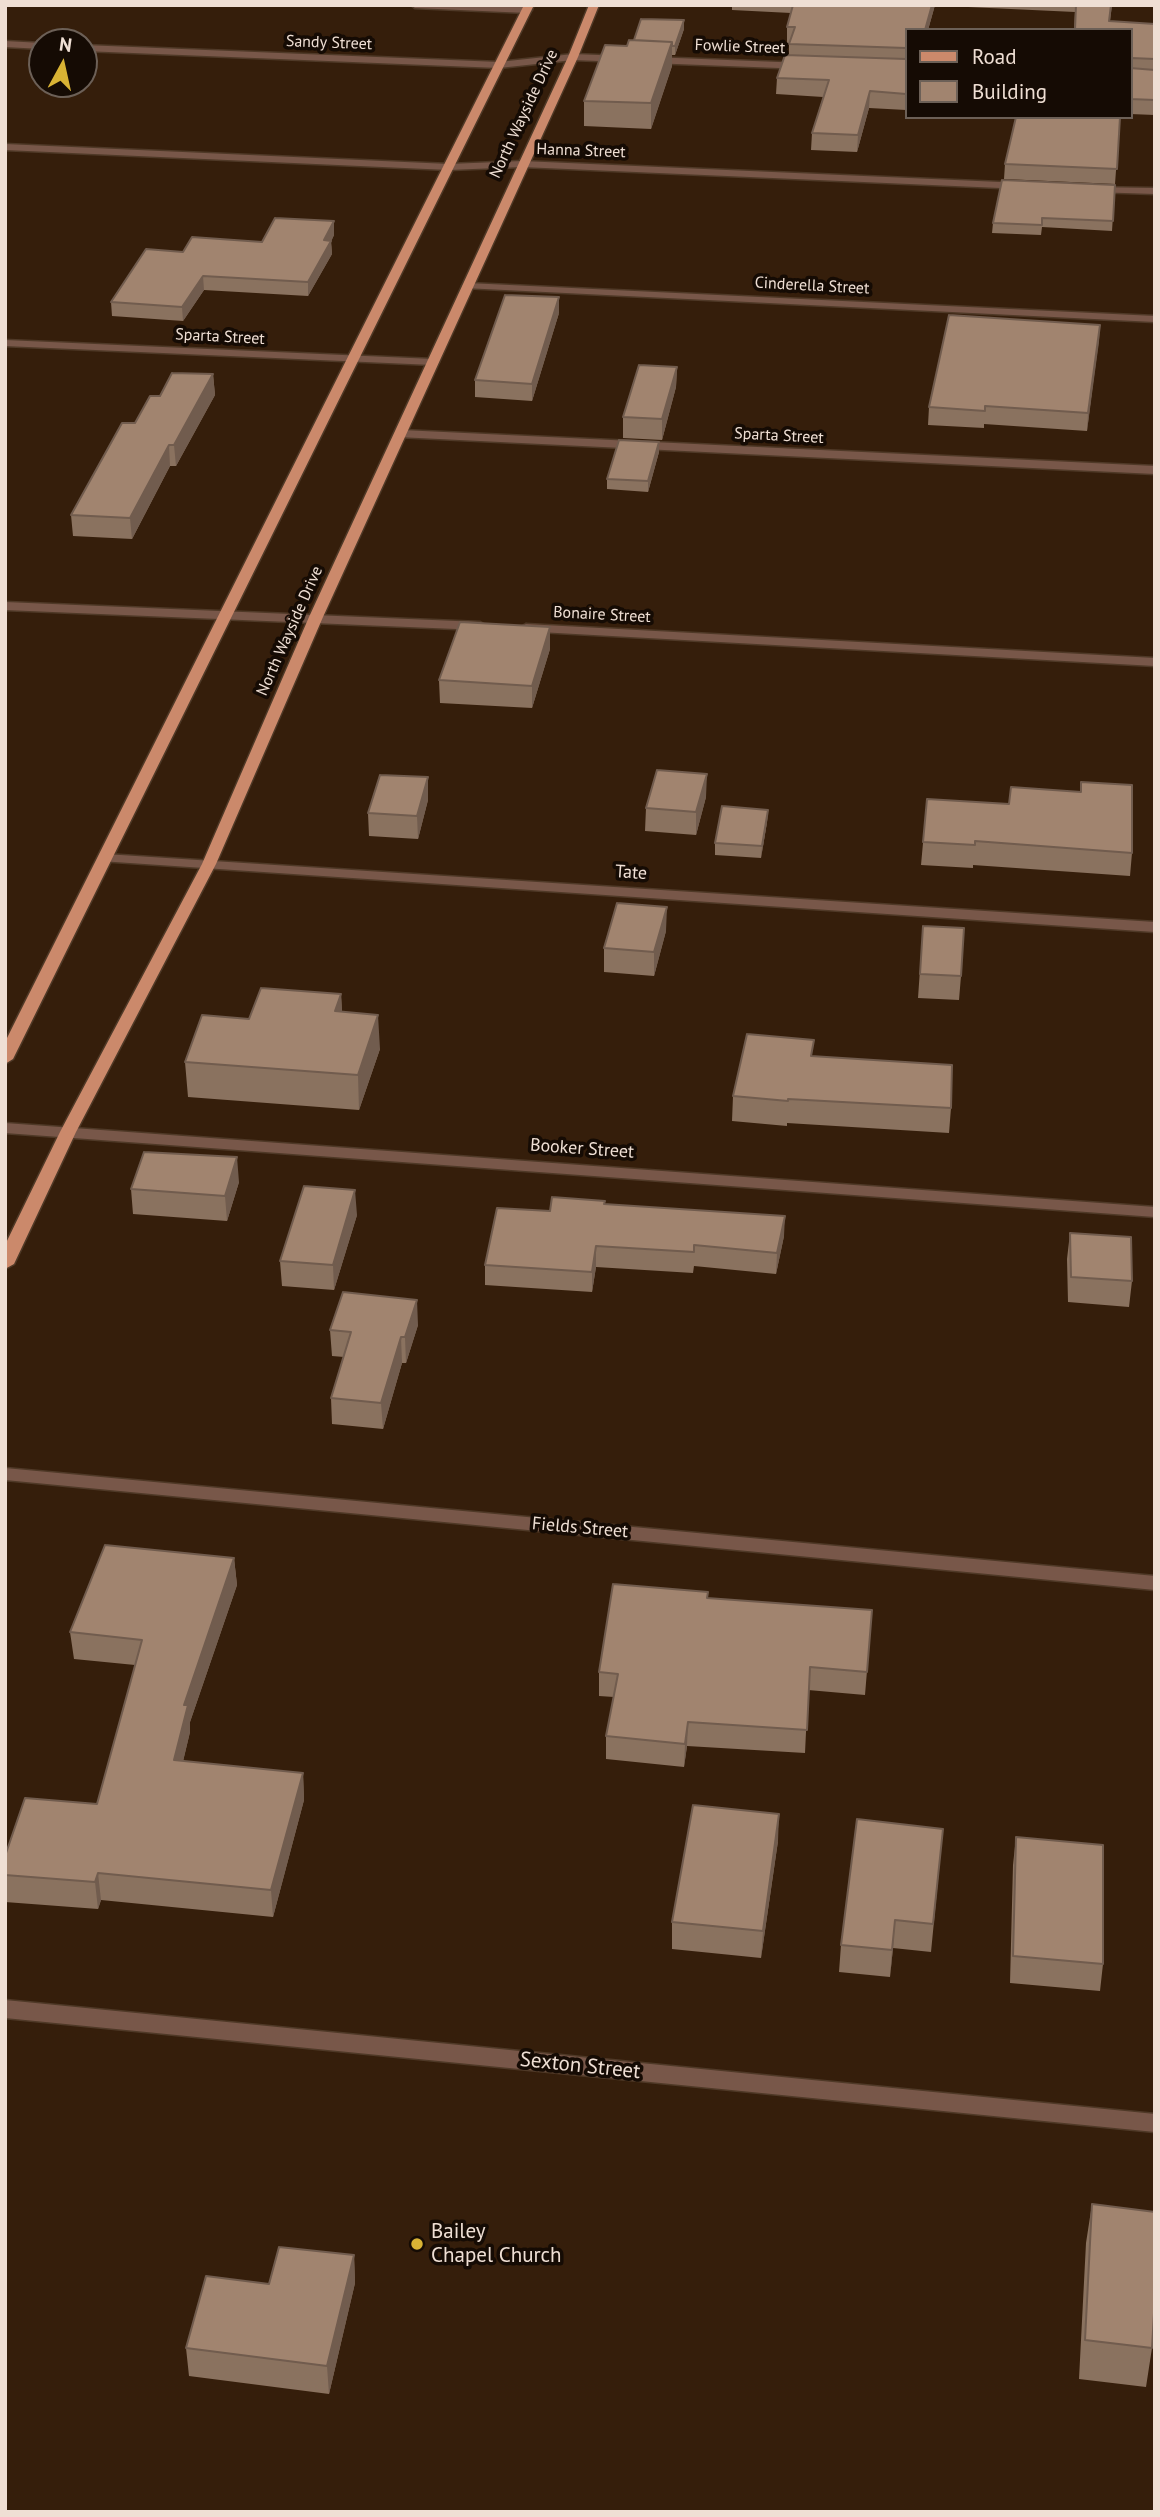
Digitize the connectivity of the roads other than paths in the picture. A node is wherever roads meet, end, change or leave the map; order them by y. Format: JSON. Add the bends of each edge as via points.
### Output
{"nodes":[{"id":1,"x":415,"y":5,"type":"edge"},
{"id":2,"x":594,"y":5,"type":"edge"},
{"id":3,"x":528,"y":7,"type":"edge"},
{"id":4,"x":5,"y":44,"type":"edge"},
{"id":5,"x":28,"y":45,"type":"edge"},
{"id":6,"x":98,"y":49,"type":"edge"},
{"id":7,"x":573,"y":57,"type":"junction"},
{"id":8,"x":499,"y":65,"type":"junction"},
{"id":9,"x":823,"y":66,"type":"edge"},
{"id":10,"x":5,"y":147,"type":"edge"},
{"id":11,"x":522,"y":164,"type":"junction"},
{"id":12,"x":449,"y":167,"type":"junction"},
{"id":13,"x":1031,"y":186,"type":"edge"},
{"id":14,"x":1086,"y":188,"type":"edge"},
{"id":15,"x":1155,"y":191,"type":"edge"},
{"id":16,"x":468,"y":286,"type":"junction"},
{"id":17,"x":1155,"y":319,"type":"edge"},
{"id":18,"x":5,"y":343,"type":"edge"},
{"id":19,"x":353,"y":359,"type":"junction"},
{"id":20,"x":433,"y":362,"type":"junction"},
{"id":21,"x":401,"y":434,"type":"junction"},
{"id":22,"x":1155,"y":470,"type":"edge"},
{"id":23,"x":5,"y":606,"type":"edge"},
{"id":24,"x":225,"y":617,"type":"junction"},
{"id":25,"x":316,"y":617,"type":"junction"},
{"id":26,"x":1155,"y":662,"type":"edge"},
{"id":27,"x":105,"y":858,"type":"junction"},
{"id":28,"x":209,"y":864,"type":"junction"},
{"id":29,"x":1155,"y":927,"type":"edge"},
{"id":30,"x":5,"y":1059,"type":"edge"},
{"id":31,"x":5,"y":1128,"type":"edge"},
{"id":32,"x":68,"y":1132,"type":"junction"},
{"id":33,"x":1155,"y":1212,"type":"edge"},
{"id":34,"x":5,"y":1264,"type":"edge"},
{"id":35,"x":5,"y":1474,"type":"edge"},
{"id":36,"x":1155,"y":1583,"type":"edge"},
{"id":37,"x":5,"y":2010,"type":"edge"},
{"id":38,"x":1155,"y":2123,"type":"edge"}],
"edges":[{"from":1,"to":3,"type":"street"},
{"from":2,"to":7,"type":"main road","name":"North Wayside Drive"},
{"from":3,"to":8,"type":"main road"},
{"from":4,"to":5,"type":"street"},
{"from":6,"to":8,"type":"street","name":"Sandy Street"},
{"from":7,"to":8,"type":"street","name":"Sandy Street"},
{"from":7,"to":9,"type":"street","name":"Fowlie Street"},
{"from":7,"to":11,"type":"main road","name":"North Wayside Drive"},
{"from":8,"to":12,"type":"main road"},
{"from":10,"to":12,"type":"street","name":"Hanna Street"},
{"from":11,"to":12,"type":"street","name":"Hanna Street"},
{"from":11,"to":13,"type":"street","name":"Hanna Street"},
{"from":11,"to":16,"type":"main road","name":"North Wayside Drive"},
{"from":12,"to":19,"type":"main road"},
{"from":14,"to":15,"type":"street"},
{"from":16,"to":17,"type":"street","name":"Cinderella Street"},
{"from":16,"to":20,"type":"main road","name":"North Wayside Drive"},
{"from":18,"to":19,"type":"street","name":"Sparta Street"},
{"from":19,"to":20,"type":"street","name":"Sparta Street"},
{"from":19,"to":24,"type":"main road"},
{"from":20,"to":21,"type":"main road","name":"North Wayside Drive"},
{"from":21,"to":22,"type":"street","name":"Sparta Street"},
{"from":21,"to":25,"type":"main road","name":"North Wayside Drive"},
{"from":23,"to":24,"type":"street","name":"Bonaire Street"},
{"from":24,"to":25,"type":"street","name":"Bonaire Street"},
{"from":24,"to":27,"type":"main road"},
{"from":25,"to":26,"type":"street","name":"Bonaire Street"},
{"from":25,"to":28,"type":"main road","name":"North Wayside Drive"},
{"from":27,"to":28,"type":"street","name":"Tate"},
{"from":27,"to":30,"type":"main road"},
{"from":28,"to":29,"type":"street","name":"Tate"},
{"from":28,"to":32,"type":"main road","name":"North Wayside Drive"},
{"from":31,"to":32,"type":"street","name":"Booker Street"},
{"from":32,"to":33,"type":"street","name":"Booker Street"},
{"from":32,"to":34,"type":"main road","name":"North Wayside Drive"},
{"from":35,"to":36,"type":"street","name":"Fields Street"},
{"from":37,"to":38,"type":"street","name":"Sexton Street"}]}
